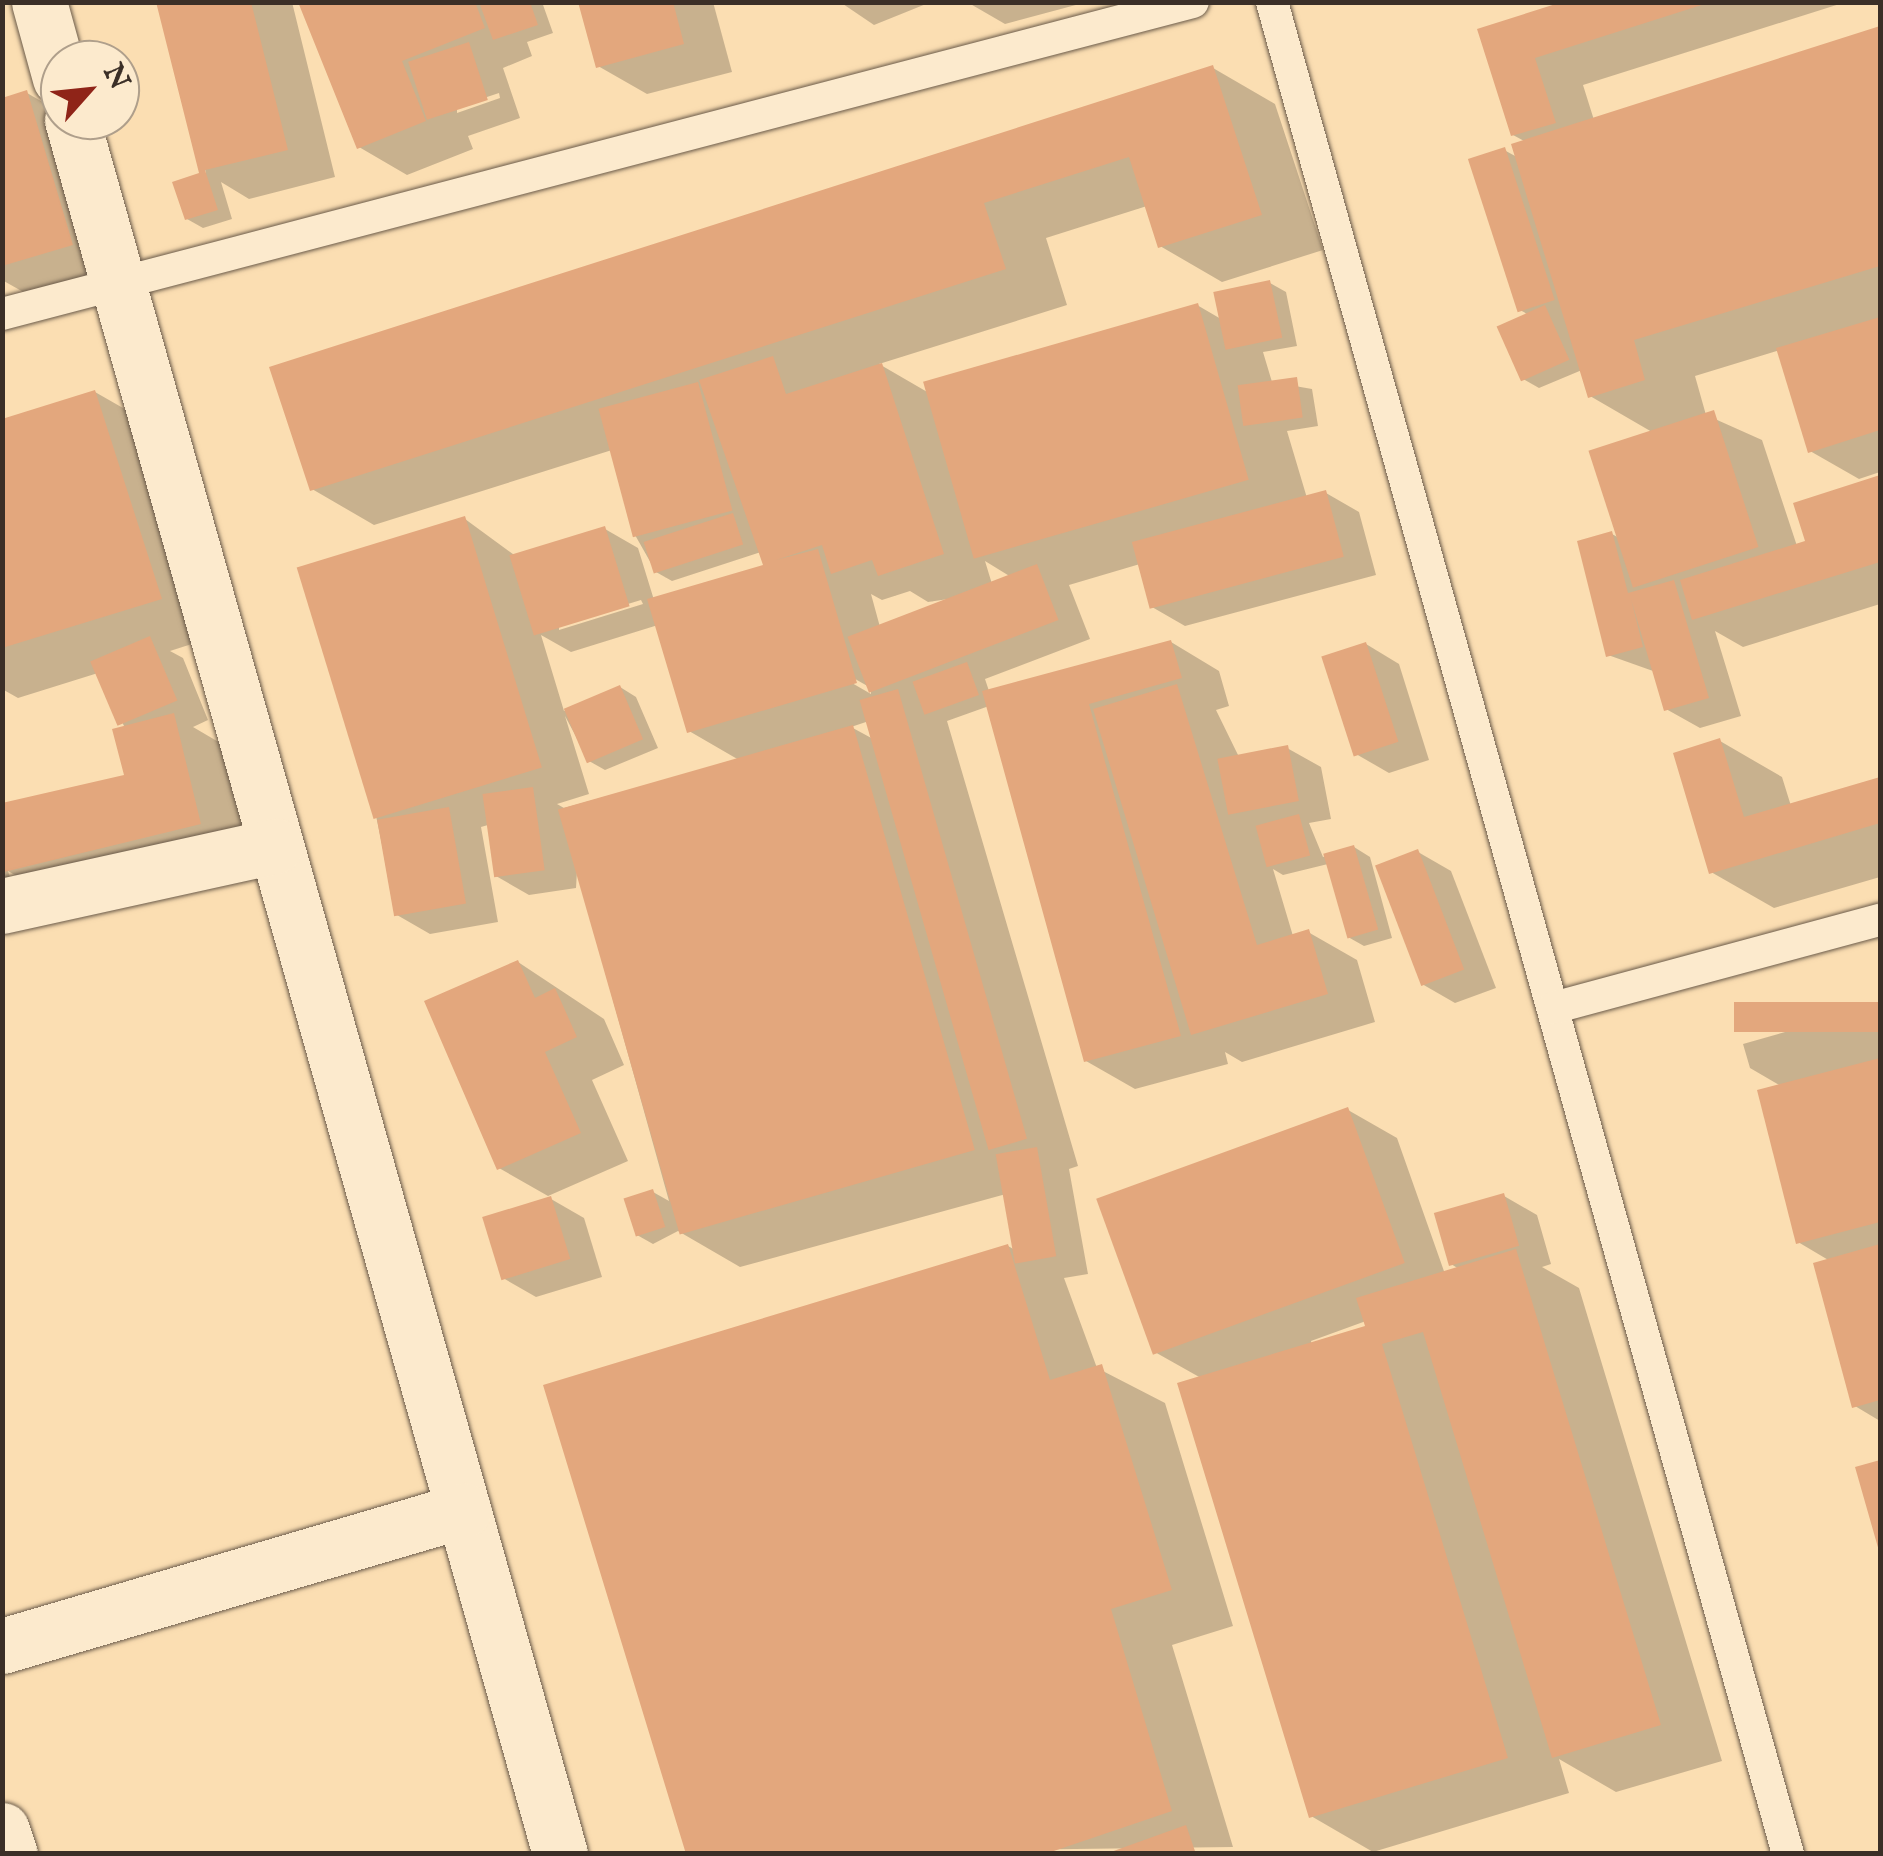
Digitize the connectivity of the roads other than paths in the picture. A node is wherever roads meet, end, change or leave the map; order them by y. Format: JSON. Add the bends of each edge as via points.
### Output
{"nodes":[{"id":1,"x":38,"y":2,"type":"edge"},
{"id":2,"x":1193,"y":2,"type":"edge"},
{"id":3,"x":1272,"y":2,"type":"edge"},
{"id":4,"x":49,"y":40,"type":"edge"},
{"id":5,"x":78,"y":140,"type":"edge"},
{"id":6,"x":118,"y":284,"type":"junction"},
{"id":7,"x":2,"y":314,"type":"edge"},
{"id":8,"x":276,"y":846,"type":"junction"},
{"id":9,"x":2,"y":906,"type":"edge"},
{"id":10,"x":1880,"y":920,"type":"edge"},
{"id":11,"x":1552,"y":1008,"type":"junction"},
{"id":12,"x":463,"y":1510,"type":"junction"},
{"id":13,"x":2,"y":1646,"type":"edge"},
{"id":14,"x":2,"y":1830,"type":"edge"},
{"id":15,"x":10,"y":1854,"type":"edge"},
{"id":16,"x":560,"y":1854,"type":"edge"},
{"id":17,"x":1788,"y":1854,"type":"edge"}],
"edges":[{"from":1,"to":4,"type":"street"},
{"from":2,"to":6,"type":"lane"},
{"from":3,"to":11,"type":"lane"},
{"from":5,"to":6,"type":"street"},
{"from":6,"to":7,"type":"lane"},
{"from":6,"to":8,"type":"street"},
{"from":8,"to":9,"type":"street"},
{"from":8,"to":12,"type":"street"},
{"from":10,"to":11,"type":"lane"},
{"from":11,"to":17,"type":"lane"},
{"from":12,"to":13,"type":"street"},
{"from":12,"to":16,"type":"street"},
{"from":14,"to":15,"type":"street"}]}
